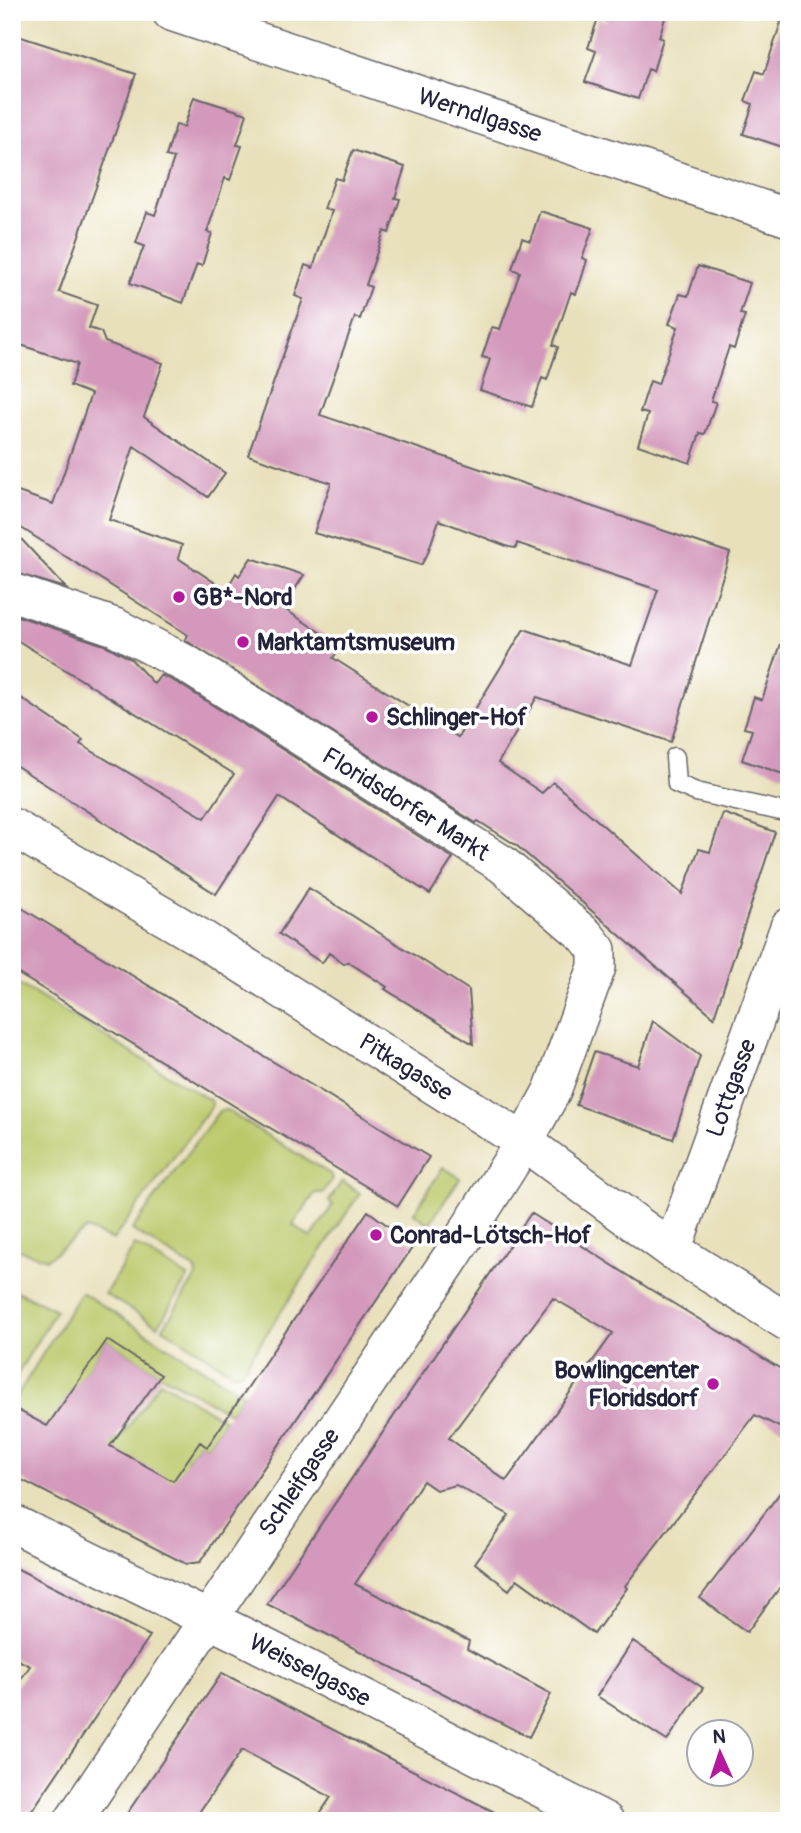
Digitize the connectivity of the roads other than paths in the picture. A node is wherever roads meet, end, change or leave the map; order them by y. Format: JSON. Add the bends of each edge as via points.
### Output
{"nodes":[{"id":1,"x":171,"y":12,"type":"edge"},
{"id":2,"x":789,"y":218,"type":"edge"},
{"id":3,"x":12,"y":592,"type":"edge"},
{"id":4,"x":675,"y":757,"type":"dead end"},
{"id":5,"x":789,"y":813,"type":"edge"},
{"id":6,"x":12,"y":827,"type":"edge"},
{"id":7,"x":789,"y":927,"type":"edge"},
{"id":8,"x":524,"y":1142,"type":"junction"},
{"id":9,"x":673,"y":1250,"type":"junction"},
{"id":10,"x":789,"y":1323,"type":"edge"},
{"id":11,"x":12,"y":1523,"type":"edge"},
{"id":12,"x":207,"y":1619,"type":"junction"},
{"id":13,"x":73,"y":1821,"type":"edge"},
{"id":14,"x":606,"y":1821,"type":"edge"}],
"edges":[{"from":1,"to":2,"type":"street","name":"Werndlgasse"},
{"from":3,"to":8,"type":"street","name":"Floridsdorfer Markt","via":[[115,626],[188,665],[502,864],[586,936],[597,950],[597,968],[552,1091]]},
{"from":4,"to":5,"type":"lane","via":[[677,784]]},
{"from":6,"to":8,"type":"street","name":"Pitkagasse","via":[[199,937]]},
{"from":7,"to":9,"type":"street","name":"Lottgasse"},
{"from":8,"to":9,"type":"street","name":"Pitkagasse"},
{"from":8,"to":12,"type":"street","name":"Schleifgasse"},
{"from":9,"to":10,"type":"street","name":"Pitkagasse"},
{"from":11,"to":12,"type":"street","name":"Weisselgasse"},
{"from":12,"to":13,"type":"street","name":"Schleifgasse"},
{"from":12,"to":14,"type":"street","name":"Weisselgasse"}]}
